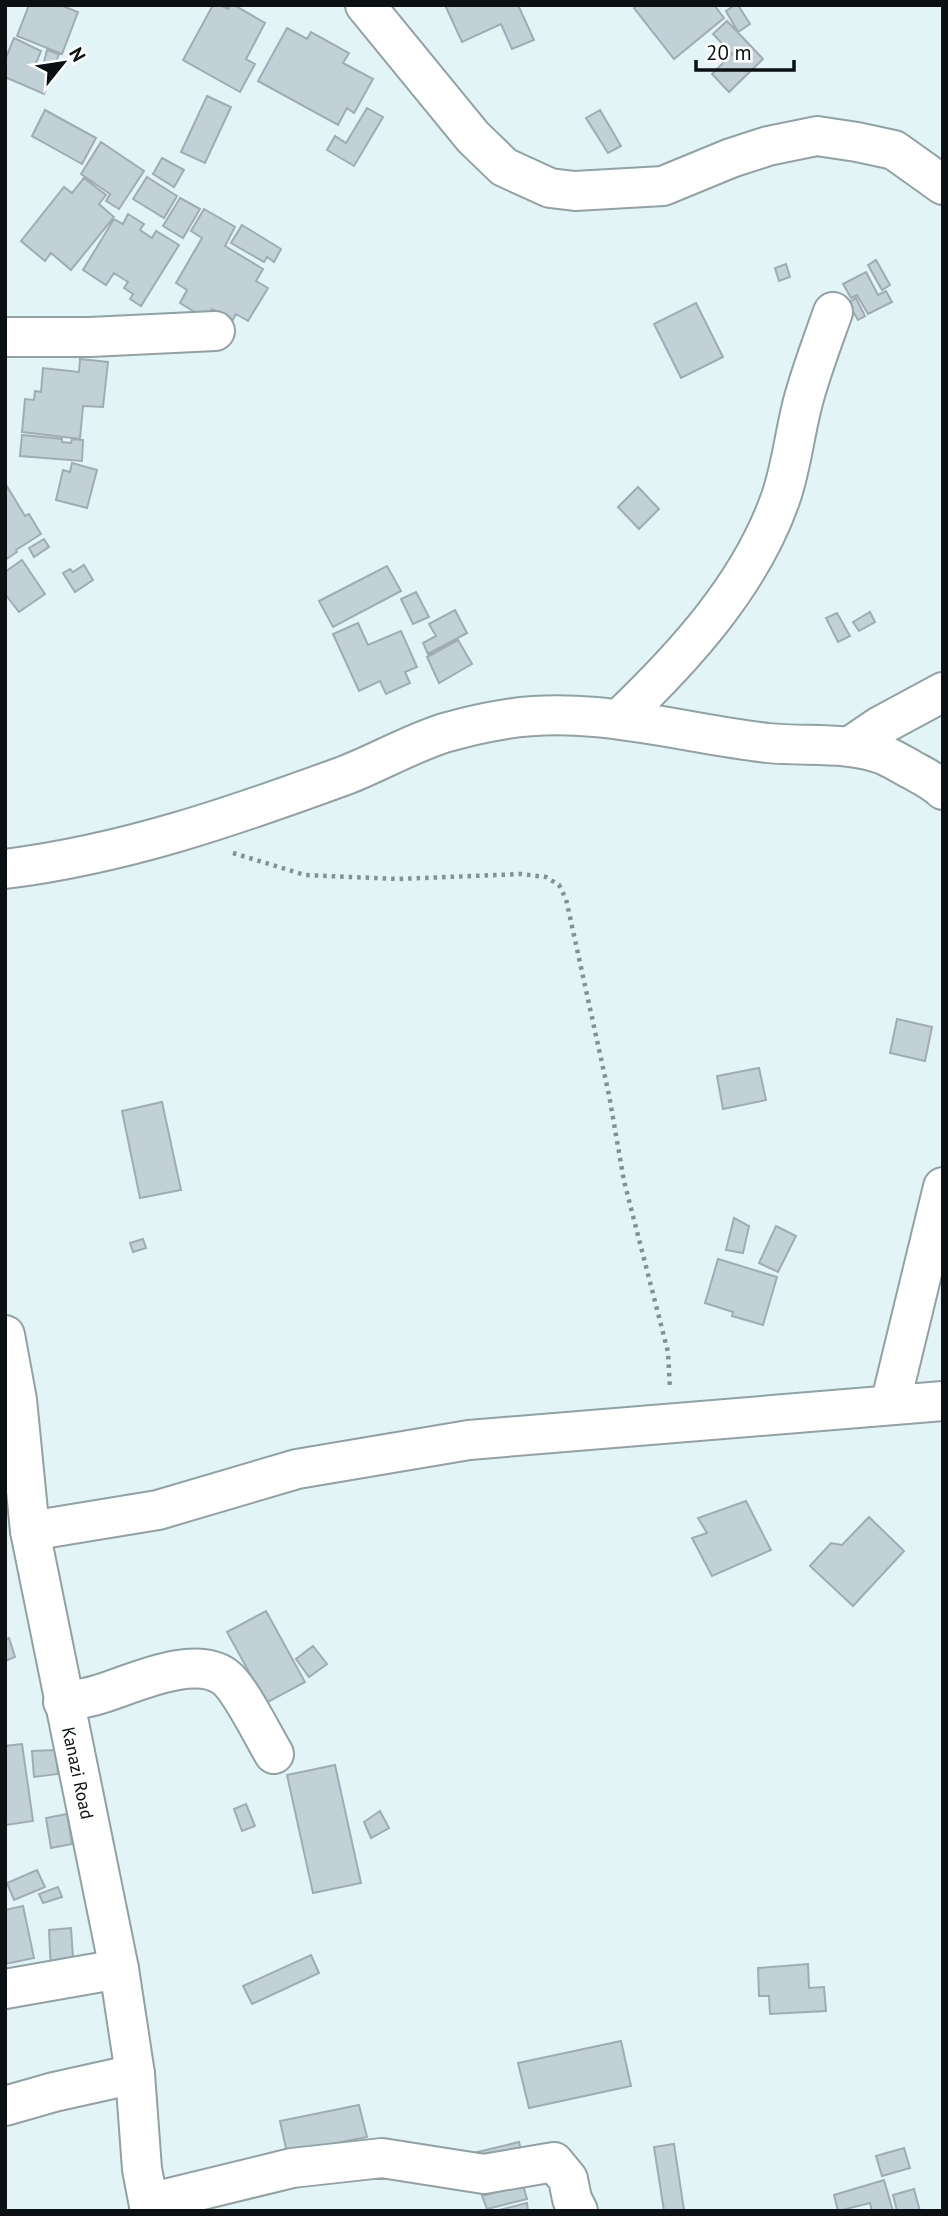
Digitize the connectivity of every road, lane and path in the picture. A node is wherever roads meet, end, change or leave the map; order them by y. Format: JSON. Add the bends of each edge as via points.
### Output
{"nodes":[{"id":1,"x":365,"y":5,"type":"edge"},
{"id":2,"x":943,"y":186,"type":"edge"},
{"id":3,"x":833,"y":312,"type":"dead end"},
{"id":4,"x":215,"y":331,"type":"dead end"},
{"id":5,"x":5,"y":337,"type":"edge"},
{"id":6,"x":943,"y":692,"type":"edge"},
{"id":7,"x":618,"y":719,"type":"junction"},
{"id":8,"x":849,"y":747,"type":"junction"},
{"id":9,"x":943,"y":790,"type":"edge"},
{"id":10,"x":180,"y":832,"type":"junction"},
{"id":11,"x":5,"y":869,"type":"edge"},
{"id":12,"x":943,"y":1187,"type":"edge"},
{"id":13,"x":7,"y":1352,"type":"edge"},
{"id":14,"x":943,"y":1401,"type":"edge"},
{"id":15,"x":890,"y":1405,"type":"junction"},
{"id":16,"x":671,"y":1424,"type":"junction"},
{"id":17,"x":30,"y":1531,"type":"junction"},
{"id":18,"x":63,"y":1702,"type":"junction"},
{"id":19,"x":274,"y":1754,"type":"dead end"},
{"id":20,"x":119,"y":1969,"type":"junction"},
{"id":21,"x":5,"y":1989,"type":"edge"},
{"id":22,"x":135,"y":2074,"type":"junction"},
{"id":23,"x":5,"y":2106,"type":"edge"},
{"id":24,"x":149,"y":2207,"type":"edge"},
{"id":25,"x":578,"y":2211,"type":"edge"}],
"edges":[{"from":1,"to":2,"type":"street","via":[[473,137],[504,167],[550,188],[663,186],[768,146],[817,136],[894,150]]},
{"from":3,"to":7,"type":"street","via":[[804,396],[781,496],[760,545],[734,591],[657,682]]},
{"from":4,"to":5,"type":"street"},
{"from":6,"to":8,"type":"street"},
{"from":7,"to":8,"type":"street","via":[[730,739]]},
{"from":7,"to":10,"type":"street","via":[[561,714],[502,720],[443,734],[349,774]]},
{"from":8,"to":9,"type":"street","via":[[883,755]]},
{"from":10,"to":11,"type":"street","via":[[142,844]]},
{"from":10,"to":16,"type":"path","via":[[250,860],[305,875],[398,879],[521,874],[546,877],[559,885],[566,899],[624,1181],[668,1352]]},
{"from":12,"to":15,"type":"street"},
{"from":13,"to":17,"type":"street","name":"Kanazi Road","via":[[17,1400]]},
{"from":14,"to":15,"type":"street"},
{"from":15,"to":16,"type":"street"},
{"from":16,"to":17,"type":"street","via":[[469,1440],[297,1469],[158,1510]]},
{"from":17,"to":18,"type":"street","name":"Kanazi Road"},
{"from":18,"to":19,"type":"street","via":[[182,1670],[213,1671],[227,1678]]},
{"from":18,"to":20,"type":"street","name":"Kanazi Road"},
{"from":20,"to":21,"type":"street"},
{"from":20,"to":22,"type":"street","name":"Kanazi Road"},
{"from":22,"to":23,"type":"street"},
{"from":22,"to":24,"type":"street","name":"Kanazi Road"},
{"from":24,"to":25,"type":"street","via":[[292,2168],[382,2158],[484,2174],[554,2162],[568,2179]]}]}
